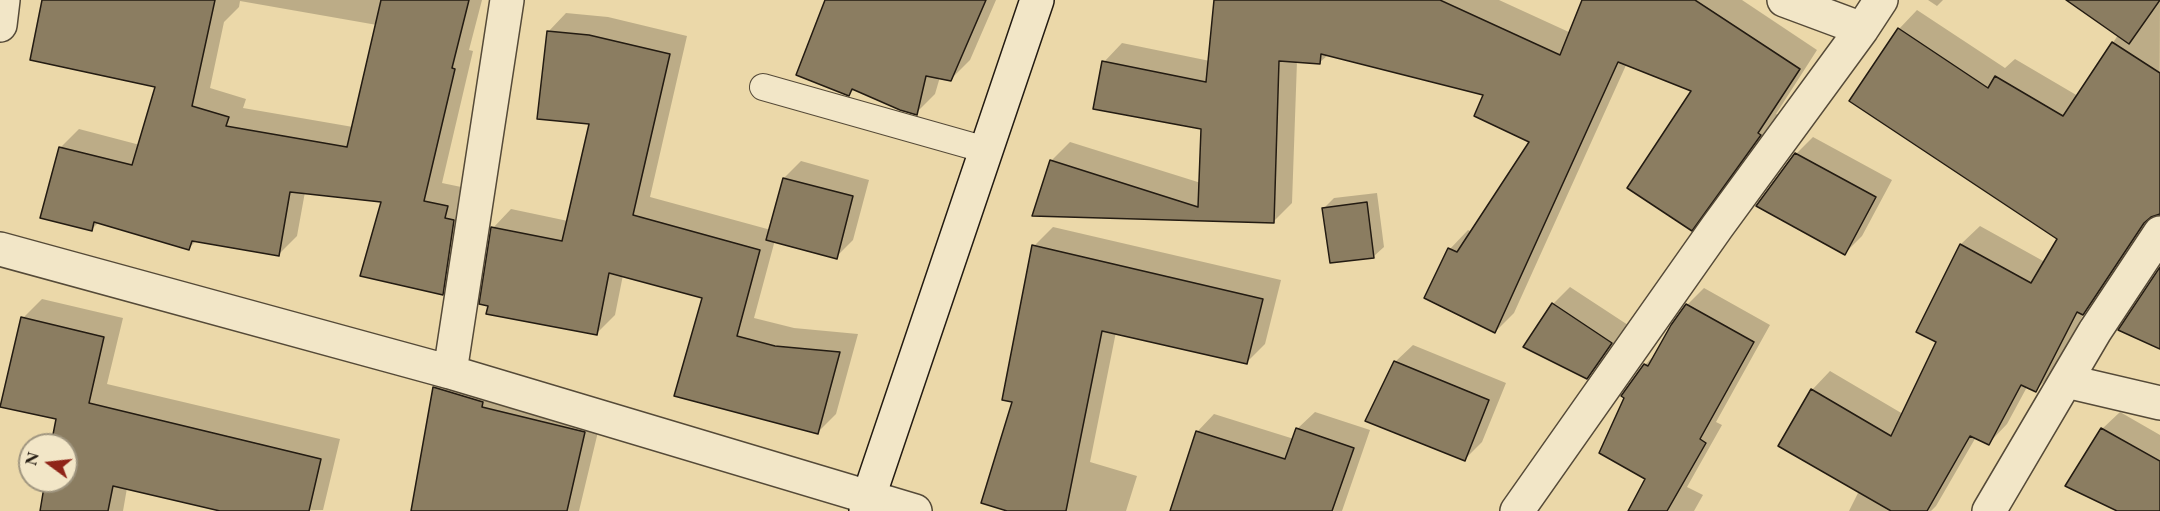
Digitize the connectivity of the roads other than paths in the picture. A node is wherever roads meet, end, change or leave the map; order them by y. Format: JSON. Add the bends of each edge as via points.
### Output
{"nodes":[{"id":1,"x":3,"y":0,"type":"edge"},
{"id":2,"x":507,"y":0,"type":"edge"},
{"id":3,"x":1036,"y":0,"type":"edge"},
{"id":4,"x":1784,"y":0,"type":"edge"},
{"id":5,"x":1881,"y":0,"type":"edge"},
{"id":6,"x":0,"y":24,"type":"edge"},
{"id":7,"x":1862,"y":29,"type":"junction"},
{"id":8,"x":763,"y":87,"type":"dead end"},
{"id":9,"x":986,"y":150,"type":"junction"},
{"id":10,"x":2160,"y":233,"type":"edge"},
{"id":11,"x":0,"y":249,"type":"edge"},
{"id":12,"x":450,"y":372,"type":"junction"},
{"id":13,"x":2066,"y":381,"type":"junction"},
{"id":14,"x":2160,"y":403,"type":"edge"},
{"id":15,"x":868,"y":504,"type":"edge"},
{"id":16,"x":915,"y":511,"type":"edge"},
{"id":17,"x":1517,"y":511,"type":"edge"},
{"id":18,"x":1989,"y":511,"type":"edge"}],
"edges":[{"from":1,"to":6,"type":"street"},
{"from":2,"to":12,"type":"street"},
{"from":3,"to":9,"type":"street"},
{"from":4,"to":7,"type":"street"},
{"from":5,"to":7,"type":"street"},
{"from":7,"to":17,"type":"street"},
{"from":8,"to":9,"type":"lane"},
{"from":9,"to":15,"type":"street"},
{"from":10,"to":13,"type":"street"},
{"from":11,"to":12,"type":"street"},
{"from":12,"to":15,"type":"street"},
{"from":13,"to":14,"type":"street"},
{"from":13,"to":18,"type":"street"},
{"from":15,"to":16,"type":"street"}]}
